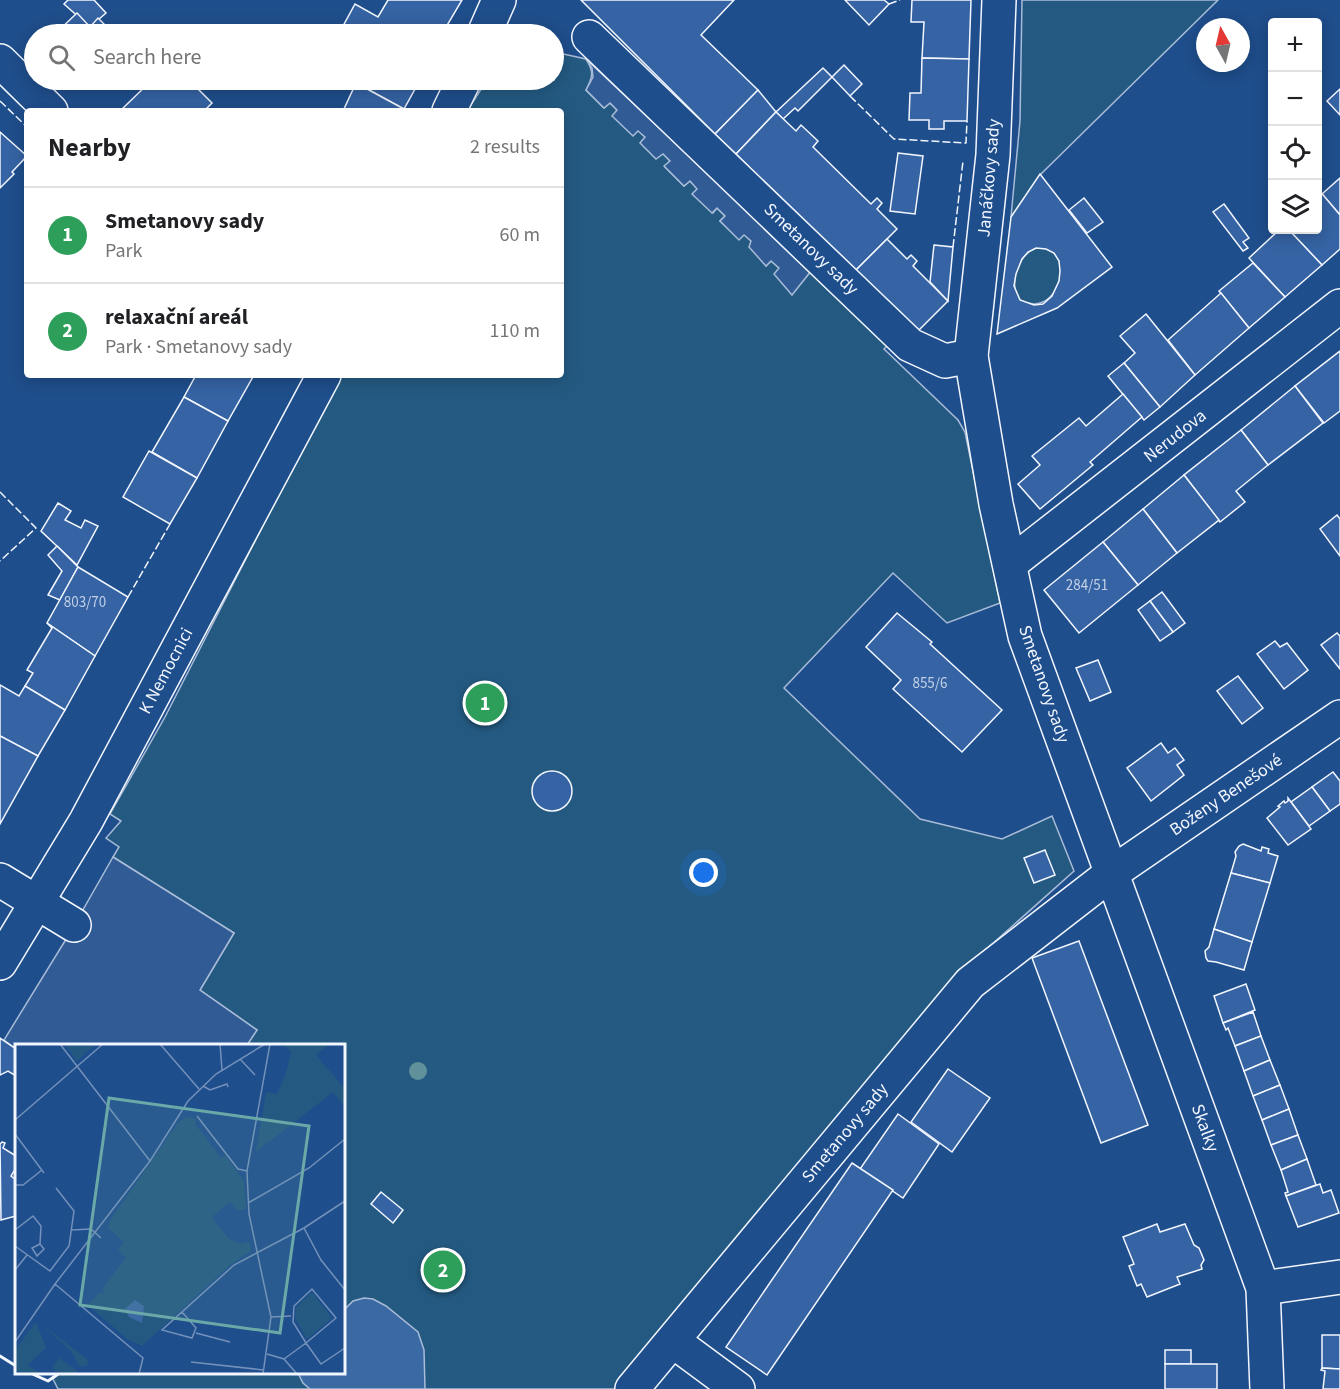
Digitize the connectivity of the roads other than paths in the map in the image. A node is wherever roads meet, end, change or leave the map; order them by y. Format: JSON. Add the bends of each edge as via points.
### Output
{"nodes":[{"id":1,"x":499,"y":0,"type":"edge"},
{"id":2,"x":999,"y":0,"type":"edge"},
{"id":3,"x":488,"y":24,"type":"edge"},
{"id":4,"x":589,"y":37,"type":"dead end"},
{"id":5,"x":0,"y":61,"type":"edge"},
{"id":6,"x":24,"y":85,"type":"edge"},
{"id":7,"x":30,"y":90,"type":"edge"},
{"id":8,"x":459,"y":90,"type":"edge"},
{"id":9,"x":48,"y":108,"type":"edge"},
{"id":10,"x":450,"y":108,"type":"edge"},
{"id":11,"x":1340,"y":306,"type":"edge"},
{"id":12,"x":971,"y":356,"type":"junction"},
{"id":13,"x":321,"y":378,"type":"edge"},
{"id":14,"x":1010,"y":564,"type":"junction"},
{"id":15,"x":1340,"y":717,"type":"edge"},
{"id":16,"x":1112,"y":873,"type":"junction"},
{"id":17,"x":1,"y":878,"type":"edge"},
{"id":18,"x":37,"y":902,"type":"junction"},
{"id":19,"x":74,"y":925,"type":"dead end"},
{"id":20,"x":0,"y":963,"type":"edge"},
{"id":21,"x":1340,"y":1277,"type":"edge"},
{"id":22,"x":1263,"y":1288,"type":"junction"},
{"id":23,"x":673,"y":1341,"type":"junction"},
{"id":24,"x":632,"y":1389,"type":"edge"},
{"id":25,"x":738,"y":1389,"type":"edge"},
{"id":26,"x":1267,"y":1389,"type":"edge"}],
"edges":[{"from":1,"to":3,"type":"street"},
{"from":2,"to":12,"type":"street","name":"Janáčkovy sady","via":[[993,155]]},
{"from":4,"to":12,"type":"street","name":"Smetanovy sady","via":[[910,345],[945,361]]},
{"from":5,"to":6,"type":"street"},
{"from":7,"to":9,"type":"street"},
{"from":8,"to":10,"type":"street"},
{"from":11,"to":14,"type":"street","name":"Nerudova"},
{"from":12,"to":14,"type":"street","name":"Smetanovy sady"},
{"from":13,"to":18,"type":"street","name":"K Nemocnici","via":[[86,821]]},
{"from":14,"to":16,"type":"street","name":"Smetanovy sady","via":[[1025,636]]},
{"from":15,"to":16,"type":"street","name":"Boženy Benešové"},
{"from":16,"to":22,"type":"street","name":"Skalky"},
{"from":16,"to":23,"type":"street","name":"Smetanovy sady","via":[[970,983]]},
{"from":17,"to":18,"type":"street"},
{"from":18,"to":19,"type":"street"},
{"from":18,"to":20,"type":"street","name":"K Nemocnici"},
{"from":21,"to":22,"type":"street"},
{"from":22,"to":26,"type":"street","name":"Skalky"},
{"from":23,"to":24,"type":"street","name":"Smetanovy sady"},
{"from":23,"to":25,"type":"street"}]}
